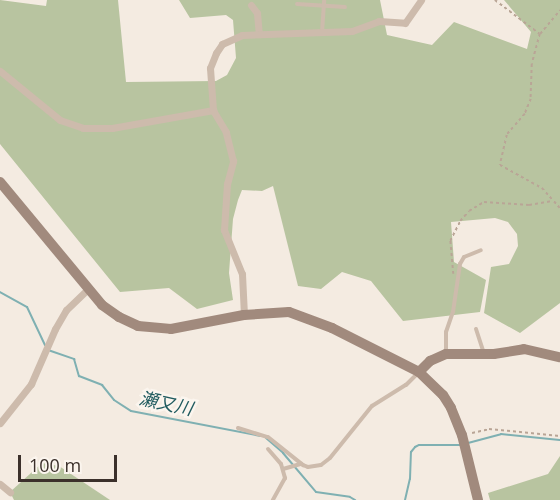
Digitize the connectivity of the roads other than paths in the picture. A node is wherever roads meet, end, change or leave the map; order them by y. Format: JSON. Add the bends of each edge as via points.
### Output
{"nodes":[{"id":1,"x":324,"y":0,"type":"edge"},
{"id":2,"x":421,"y":0,"type":"edge"},
{"id":3,"x":297,"y":4,"type":"dead end"},
{"id":4,"x":251,"y":5,"type":"dead end"},
{"id":5,"x":323,"y":7,"type":"junction"},
{"id":6,"x":345,"y":7,"type":"dead end"},
{"id":7,"x":322,"y":32,"type":"junction"},
{"id":8,"x":259,"y":34,"type":"junction"},
{"id":9,"x":0,"y":71,"type":"edge"},
{"id":10,"x":213,"y":110,"type":"junction"},
{"id":11,"x":0,"y":182,"type":"edge"},
{"id":12,"x":482,"y":250,"type":"dead end"},
{"id":13,"x":88,"y":289,"type":"junction"},
{"id":14,"x":244,"y":315,"type":"junction"},
{"id":15,"x":476,"y":329,"type":"dead end"},
{"id":16,"x":446,"y":354,"type":"junction"},
{"id":17,"x":484,"y":354,"type":"junction"},
{"id":18,"x":560,"y":357,"type":"edge"},
{"id":19,"x":419,"y":372,"type":"junction"},
{"id":20,"x":0,"y":423,"type":"edge"},
{"id":21,"x":238,"y":428,"type":"dead end"},
{"id":22,"x":268,"y":448,"type":"dead end"},
{"id":23,"x":302,"y":464,"type":"junction"},
{"id":24,"x":283,"y":469,"type":"junction"},
{"id":25,"x":0,"y":484,"type":"edge"},
{"id":26,"x":10,"y":492,"type":"dead end"},
{"id":27,"x":273,"y":500,"type":"edge"},
{"id":28,"x":478,"y":500,"type":"edge"}],
"edges":[{"from":1,"to":5,"type":"lane"},
{"from":2,"to":7,"type":"street","via":[[405,23],[379,21],[352,31]]},
{"from":3,"to":5,"type":"lane"},
{"from":4,"to":8,"type":"street","via":[[257,13]]},
{"from":5,"to":6,"type":"lane"},
{"from":5,"to":7,"type":"lane"},
{"from":7,"to":8,"type":"street"},
{"from":8,"to":10,"type":"street","via":[[236,37],[222,44],[216,53],[210,68]]},
{"from":9,"to":10,"type":"street","via":[[60,120],[83,128],[112,128]]},
{"from":10,"to":14,"type":"street","via":[[232,152],[224,230],[242,274]]},
{"from":11,"to":13,"type":"street"},
{"from":12,"to":16,"type":"lane","via":[[464,257],[446,332]]},
{"from":13,"to":14,"type":"street","via":[[119,317],[147,328],[171,329]]},
{"from":13,"to":20,"type":"street","via":[[66,310],[31,384]]},
{"from":14,"to":19,"type":"street","via":[[281,312],[303,316]]},
{"from":15,"to":17,"type":"lane"},
{"from":16,"to":17,"type":"street"},
{"from":16,"to":19,"type":"street","via":[[430,361]]},
{"from":17,"to":18,"type":"street","via":[[524,349]]},
{"from":19,"to":23,"type":"lane","via":[[372,406],[330,458],[321,465]]},
{"from":19,"to":28,"type":"street","via":[[443,395],[462,435]]},
{"from":21,"to":23,"type":"lane","via":[[267,437]]},
{"from":22,"to":24,"type":"lane"},
{"from":23,"to":24,"type":"lane"},
{"from":24,"to":27,"type":"lane","via":[[285,478]]},
{"from":25,"to":26,"type":"street"}]}
